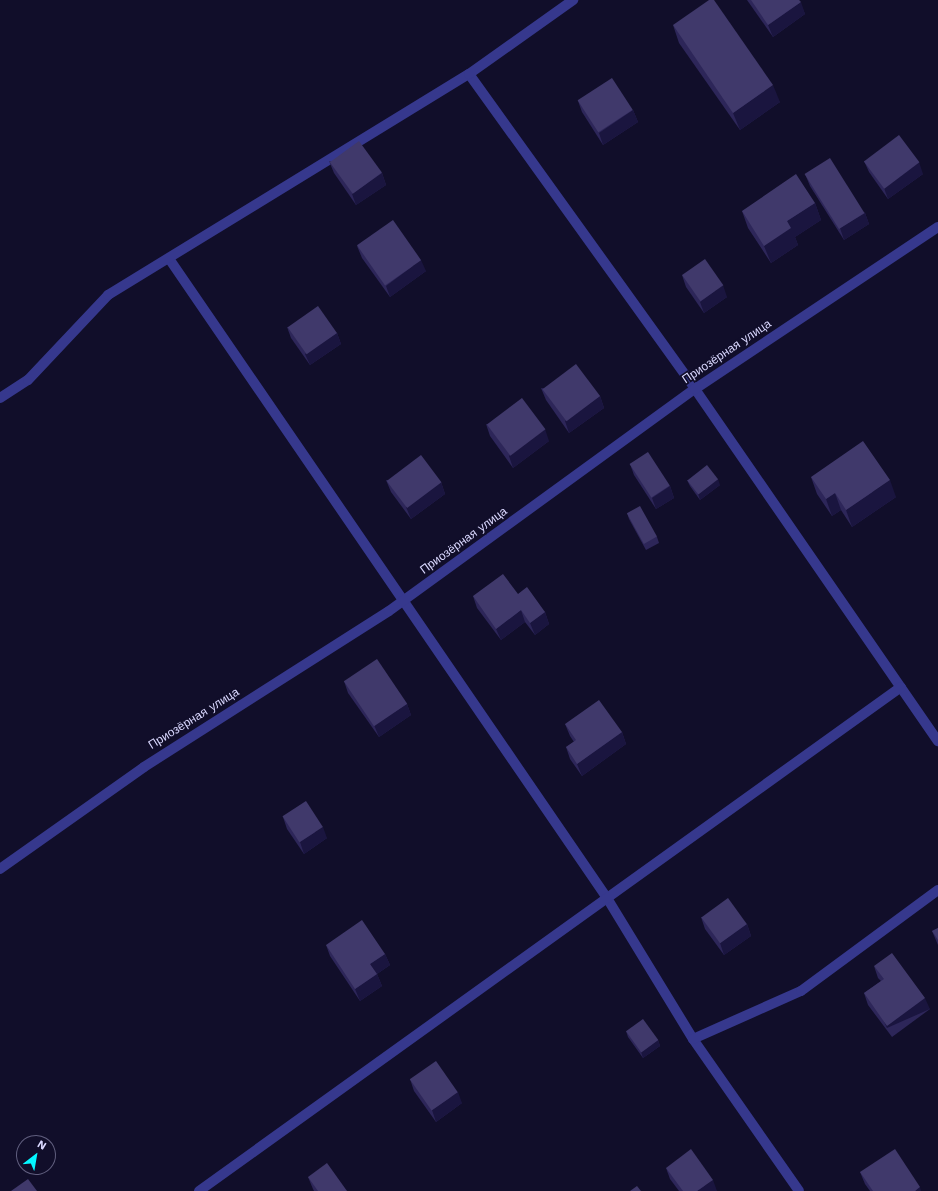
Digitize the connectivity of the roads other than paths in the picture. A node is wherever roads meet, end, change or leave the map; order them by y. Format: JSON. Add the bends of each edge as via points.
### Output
{"nodes":[{"id":1,"x":573,"y":0,"type":"edge"},
{"id":2,"x":469,"y":74,"type":"junction"},
{"id":3,"x":938,"y":227,"type":"edge"},
{"id":4,"x":170,"y":260,"type":"junction"},
{"id":5,"x":695,"y":389,"type":"junction"},
{"id":6,"x":0,"y":398,"type":"edge"},
{"id":7,"x":403,"y":601,"type":"junction"},
{"id":8,"x":901,"y":687,"type":"junction"},
{"id":9,"x":938,"y":741,"type":"edge"},
{"id":10,"x":0,"y":869,"type":"edge"},
{"id":11,"x":938,"y":890,"type":"edge"},
{"id":12,"x":607,"y":898,"type":"junction"},
{"id":13,"x":693,"y":1039,"type":"junction"},
{"id":14,"x":797,"y":1190,"type":"edge"},
{"id":15,"x":199,"y":1191,"type":"edge"}],
"edges":[{"from":1,"to":2,"type":"street"},
{"from":2,"to":4,"type":"street"},
{"from":2,"to":5,"type":"street"},
{"from":3,"to":5,"type":"street","name":"Приозёрная улица"},
{"from":4,"to":6,"type":"street","via":[[108,296],[28,380]]},
{"from":4,"to":7,"type":"street"},
{"from":5,"to":7,"type":"street","name":"Приозёрная улица"},
{"from":5,"to":8,"type":"street"},
{"from":7,"to":10,"type":"street","name":"Приозёрная улица","via":[[144,767]]},
{"from":7,"to":12,"type":"street"},
{"from":8,"to":9,"type":"street"},
{"from":8,"to":12,"type":"street"},
{"from":11,"to":13,"type":"street","via":[[801,991]]},
{"from":12,"to":13,"type":"street"},
{"from":12,"to":15,"type":"street"},
{"from":13,"to":14,"type":"street"}]}
